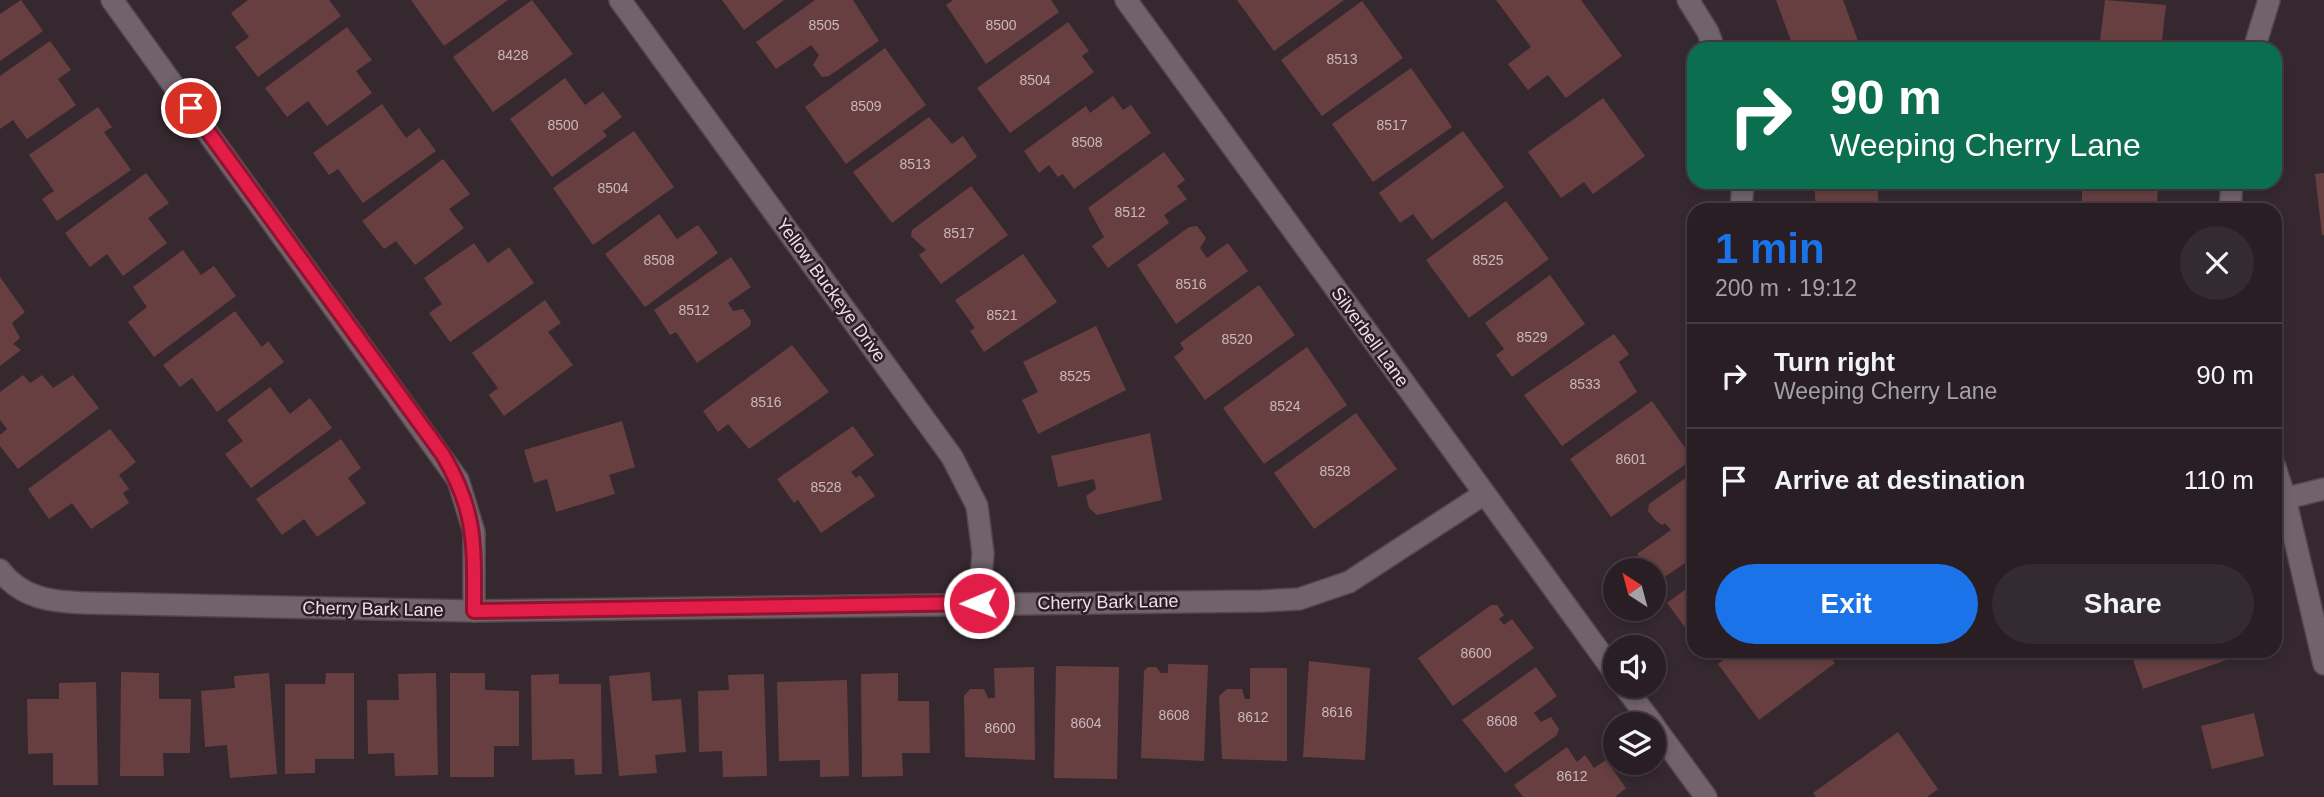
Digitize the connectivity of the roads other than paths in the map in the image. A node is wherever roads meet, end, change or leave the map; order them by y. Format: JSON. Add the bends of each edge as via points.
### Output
{"nodes":[{"id":1,"x":112,"y":0,"type":"edge"},
{"id":2,"x":620,"y":0,"type":"edge"},
{"id":3,"x":1126,"y":0,"type":"edge"},
{"id":4,"x":1688,"y":0,"type":"edge"},
{"id":5,"x":2269,"y":0,"type":"edge"},
{"id":6,"x":1710,"y":42,"type":"edge"},
{"id":7,"x":2256,"y":42,"type":"edge"},
{"id":8,"x":2324,"y":489,"type":"edge"},
{"id":9,"x":1484,"y":494,"type":"junction"},
{"id":10,"x":2282,"y":499,"type":"edge"},
{"id":11,"x":2282,"y":506,"type":"edge"},
{"id":12,"x":0,"y":570,"type":"edge"},
{"id":13,"x":979,"y":603,"type":"junction"},
{"id":14,"x":474,"y":611,"type":"junction"},
{"id":15,"x":1603,"y":657,"type":"edge"},
{"id":16,"x":2324,"y":664,"type":"edge"},
{"id":17,"x":1666,"y":743,"type":"edge"},
{"id":18,"x":1706,"y":797,"type":"edge"}],
"edges":[{"from":1,"to":14,"type":"street","via":[[443,455],[468,505],[474,532]]},
{"from":2,"to":13,"type":"street","name":"Yellow Buckeye Drive","via":[[952,457],[977,506],[984,553]]},
{"from":3,"to":9,"type":"street","name":"Silverbell Lane"},
{"from":4,"to":6,"type":"street"},
{"from":5,"to":7,"type":"street"},
{"from":8,"to":10,"type":"street"},
{"from":9,"to":13,"type":"street","name":"Cherry Bark Lane","via":[[1349,582],[1299,599]]},
{"from":9,"to":15,"type":"street","name":"Silverbell Lane"},
{"from":11,"to":16,"type":"street"},
{"from":12,"to":14,"type":"street","name":"Cherry Bark Lane","via":[[27,593],[48,602]]},
{"from":13,"to":14,"type":"street","name":"Cherry Bark Lane"},
{"from":17,"to":18,"type":"street"}]}
